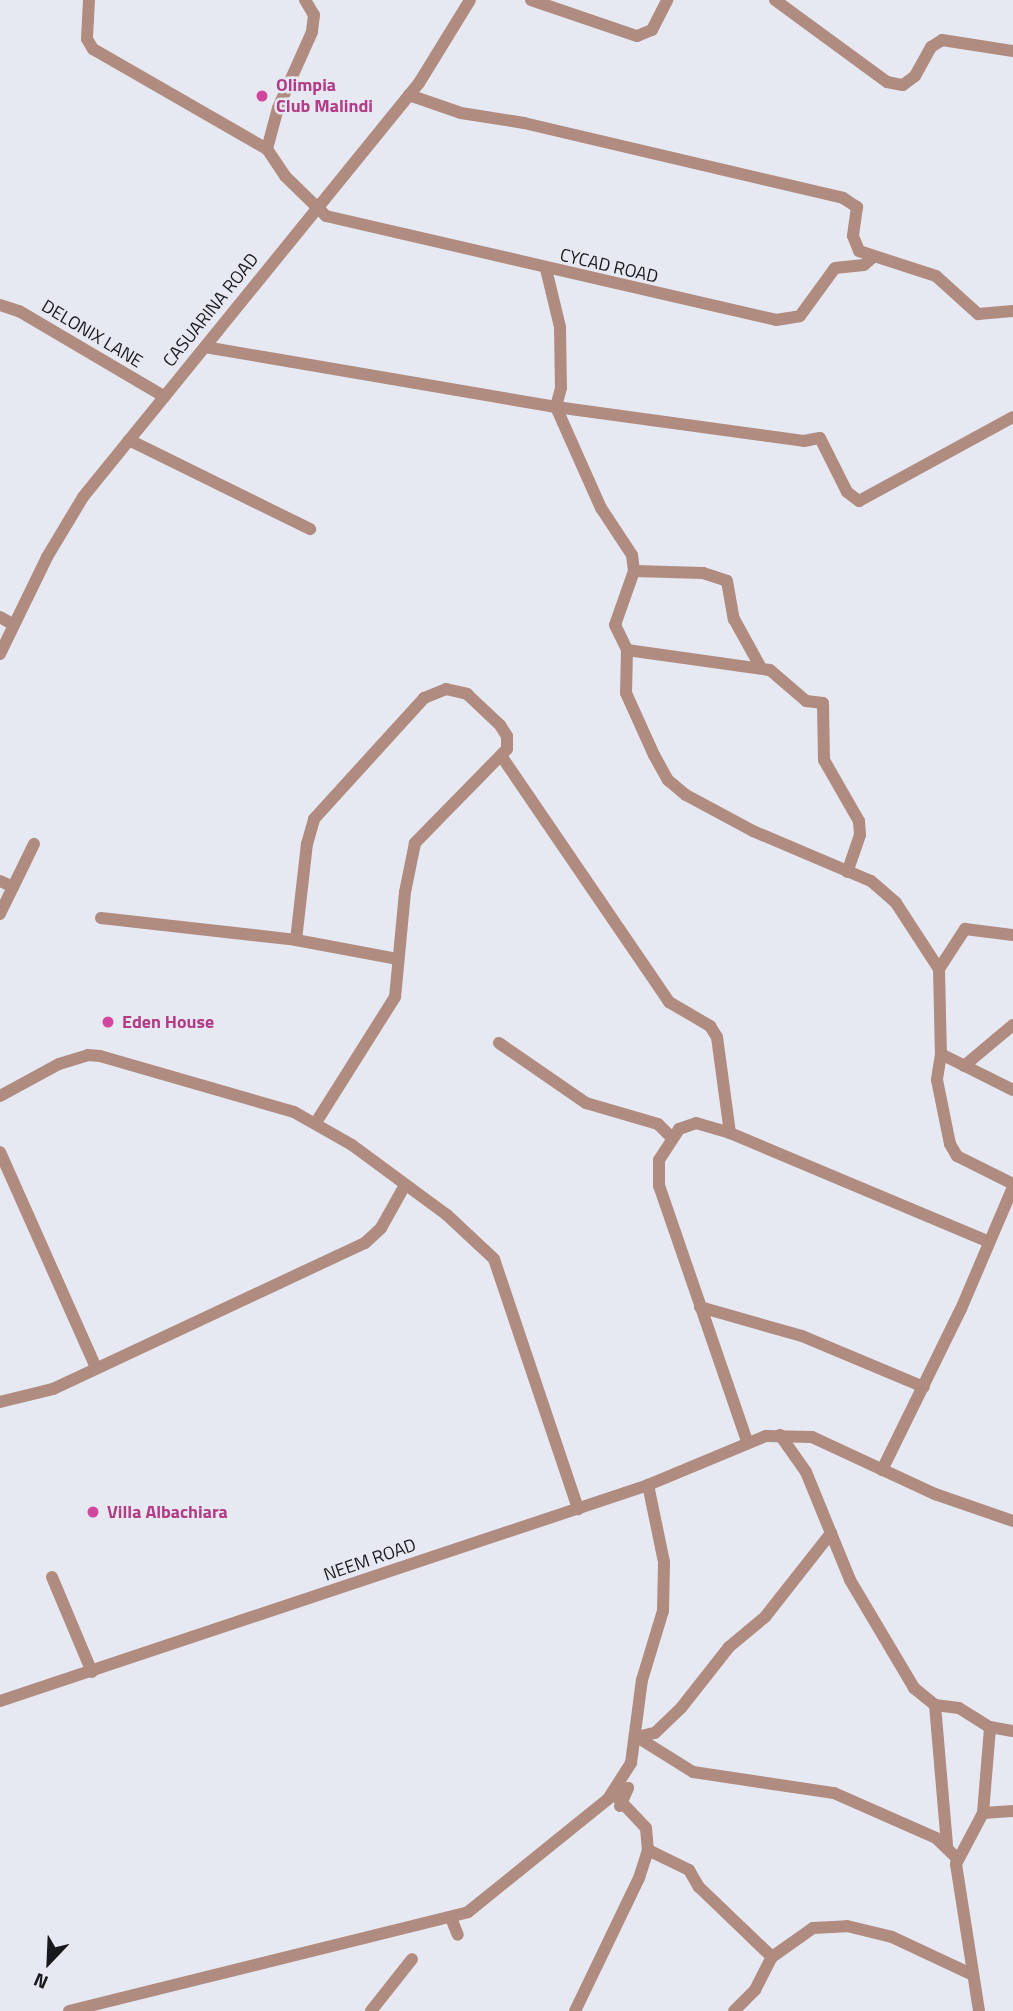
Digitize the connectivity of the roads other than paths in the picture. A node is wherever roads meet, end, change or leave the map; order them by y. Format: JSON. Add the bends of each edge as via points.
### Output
{"nodes":[{"id":1,"x":89,"y":0,"type":"edge"},
{"id":2,"x":305,"y":0,"type":"edge"},
{"id":3,"x":470,"y":0,"type":"edge"},
{"id":4,"x":531,"y":0,"type":"edge"},
{"id":5,"x":667,"y":0,"type":"edge"},
{"id":6,"x":775,"y":0,"type":"edge"},
{"id":7,"x":1013,"y":51,"type":"edge"},
{"id":8,"x":409,"y":95,"type":"junction"},
{"id":9,"x":267,"y":149,"type":"junction"},
{"id":10,"x":317,"y":208,"type":"junction"},
{"id":11,"x":872,"y":258,"type":"junction"},
{"id":12,"x":546,"y":270,"type":"junction"},
{"id":13,"x":0,"y":305,"type":"edge"},
{"id":14,"x":1013,"y":312,"type":"edge"},
{"id":15,"x":205,"y":346,"type":"junction"},
{"id":16,"x":165,"y":397,"type":"junction"},
{"id":17,"x":556,"y":407,"type":"junction"},
{"id":18,"x":1013,"y":417,"type":"edge"},
{"id":19,"x":129,"y":440,"type":"junction"},
{"id":20,"x":310,"y":529,"type":"dead end"},
{"id":21,"x":634,"y":571,"type":"junction"},
{"id":22,"x":0,"y":617,"type":"edge"},
{"id":23,"x":14,"y":625,"type":"junction"},
{"id":24,"x":627,"y":650,"type":"junction"},
{"id":25,"x":0,"y":654,"type":"edge"},
{"id":26,"x":761,"y":668,"type":"junction"},
{"id":27,"x":502,"y":757,"type":"junction"},
{"id":28,"x":34,"y":844,"type":"dead end"},
{"id":29,"x":846,"y":872,"type":"junction"},
{"id":30,"x":0,"y":881,"type":"edge"},
{"id":31,"x":13,"y":887,"type":"junction"},
{"id":32,"x":0,"y":914,"type":"edge"},
{"id":33,"x":101,"y":918,"type":"dead end"},
{"id":34,"x":1013,"y":935,"type":"edge"},
{"id":35,"x":296,"y":940,"type":"junction"},
{"id":36,"x":398,"y":959,"type":"junction"},
{"id":37,"x":939,"y":970,"type":"junction"},
{"id":38,"x":1013,"y":1024,"type":"edge"},
{"id":39,"x":499,"y":1043,"type":"dead end"},
{"id":40,"x":941,"y":1054,"type":"junction"},
{"id":41,"x":964,"y":1066,"type":"junction"},
{"id":42,"x":1013,"y":1090,"type":"edge"},
{"id":43,"x":0,"y":1096,"type":"edge"},
{"id":44,"x":317,"y":1121,"type":"junction"},
{"id":45,"x":730,"y":1133,"type":"junction"},
{"id":46,"x":671,"y":1137,"type":"junction"},
{"id":47,"x":0,"y":1152,"type":"edge"},
{"id":48,"x":405,"y":1185,"type":"junction"},
{"id":49,"x":1013,"y":1185,"type":"edge"},
{"id":50,"x":989,"y":1242,"type":"junction"},
{"id":51,"x":700,"y":1307,"type":"junction"},
{"id":52,"x":96,"y":1368,"type":"junction"},
{"id":53,"x":924,"y":1387,"type":"junction"},
{"id":54,"x":0,"y":1402,"type":"edge"},
{"id":55,"x":780,"y":1434,"type":"junction"},
{"id":56,"x":747,"y":1441,"type":"junction"},
{"id":57,"x":882,"y":1470,"type":"junction"},
{"id":58,"x":648,"y":1485,"type":"junction"},
{"id":59,"x":578,"y":1509,"type":"junction"},
{"id":60,"x":1013,"y":1521,"type":"edge"},
{"id":61,"x":831,"y":1533,"type":"junction"},
{"id":62,"x":52,"y":1577,"type":"dead end"},
{"id":63,"x":92,"y":1672,"type":"junction"},
{"id":64,"x":0,"y":1701,"type":"edge"},
{"id":65,"x":935,"y":1705,"type":"junction"},
{"id":66,"x":990,"y":1727,"type":"junction"},
{"id":67,"x":1013,"y":1731,"type":"edge"},
{"id":68,"x":637,"y":1737,"type":"junction"},
{"id":69,"x":628,"y":1788,"type":"dead end"},
{"id":70,"x":612,"y":1793,"type":"junction"},
{"id":71,"x":620,"y":1806,"type":"junction"},
{"id":72,"x":1013,"y":1811,"type":"edge"},
{"id":73,"x":983,"y":1813,"type":"junction"},
{"id":74,"x":947,"y":1846,"type":"junction"},
{"id":75,"x":648,"y":1850,"type":"junction"},
{"id":76,"x":957,"y":1858,"type":"junction"},
{"id":77,"x":451,"y":1918,"type":"junction"},
{"id":78,"x":458,"y":1935,"type":"dead end"},
{"id":79,"x":772,"y":1957,"type":"junction"},
{"id":80,"x":412,"y":1959,"type":"dead end"},
{"id":81,"x":973,"y":1975,"type":"junction"},
{"id":82,"x":69,"y":2011,"type":"edge"},
{"id":83,"x":371,"y":2011,"type":"edge"},
{"id":84,"x":575,"y":2011,"type":"edge"},
{"id":85,"x":734,"y":2011,"type":"edge"},
{"id":86,"x":979,"y":2011,"type":"edge"}],
"edges":[{"from":1,"to":9,"type":"street","via":[[87,38],[93,49]]},
{"from":2,"to":9,"type":"street","via":[[314,15],[312,32],[278,108]]},
{"from":3,"to":8,"type":"street","name":"CASUARINA ROAD","via":[[435,62]]},
{"from":4,"to":5,"type":"street","via":[[637,36],[652,30]]},
{"from":6,"to":7,"type":"street","via":[[887,82],[903,85],[915,76],[931,47],[942,40]]},
{"from":8,"to":10,"type":"street","name":"CASUARINA ROAD"},
{"from":8,"to":11,"type":"street","via":[[461,113],[524,123],[844,198],[858,207],[854,245]]},
{"from":9,"to":10,"type":"street"},
{"from":10,"to":12,"type":"street","name":"CYCAD ROAD","via":[[354,225]]},
{"from":10,"to":15,"type":"street","name":"CASUARINA ROAD"},
{"from":11,"to":12,"type":"street","name":"CYCAD ROAD","via":[[864,265],[835,268],[800,316],[787,320]]},
{"from":11,"to":14,"type":"street","via":[[936,276],[978,314]]},
{"from":12,"to":17,"type":"street","via":[[560,327],[561,388]]},
{"from":13,"to":16,"type":"street","name":"DELONIX LANE","via":[[25,314]]},
{"from":15,"to":16,"type":"street","name":"CASUARINA ROAD"},
{"from":15,"to":17,"type":"street"},
{"from":16,"to":19,"type":"street","name":"CASUARINA ROAD"},
{"from":17,"to":18,"type":"street","via":[[804,441],[820,438],[847,492],[859,501]]},
{"from":17,"to":21,"type":"street","via":[[601,508],[632,555]]},
{"from":19,"to":20,"type":"street"},
{"from":19,"to":23,"type":"street","name":"CASUARINA ROAD","via":[[63,528]]},
{"from":21,"to":24,"type":"street","via":[[615,625]]},
{"from":21,"to":26,"type":"street","via":[[703,573],[727,581],[732,612]]},
{"from":22,"to":23,"type":"street"},
{"from":23,"to":25,"type":"street","name":"CASUARINA ROAD"},
{"from":24,"to":26,"type":"street"},
{"from":24,"to":29,"type":"street","via":[[626,693],[668,780],[686,795],[753,831]]},
{"from":26,"to":29,"type":"street","via":[[777,673],[806,701],[823,703],[824,760],[859,821]]},
{"from":27,"to":35,"type":"street","via":[[507,736],[467,694],[446,689],[424,698],[314,819]]},
{"from":27,"to":36,"type":"street","via":[[415,843]]},
{"from":27,"to":45,"type":"street","via":[[669,1002],[710,1026],[717,1037]]},
{"from":28,"to":31,"type":"street"},
{"from":29,"to":37,"type":"street","via":[[871,881],[896,903]]},
{"from":30,"to":31,"type":"street"},
{"from":31,"to":32,"type":"street"},
{"from":33,"to":35,"type":"street"},
{"from":34,"to":37,"type":"street","via":[[965,929]]},
{"from":35,"to":36,"type":"street"},
{"from":36,"to":44,"type":"street","via":[[393,1001]]},
{"from":37,"to":40,"type":"street"},
{"from":38,"to":41,"type":"street"},
{"from":39,"to":46,"type":"street","via":[[586,1103],[646,1119]]},
{"from":40,"to":41,"type":"street"},
{"from":40,"to":49,"type":"street","via":[[937,1085],[953,1151]]},
{"from":41,"to":42,"type":"street"},
{"from":43,"to":44,"type":"street","via":[[88,1055],[240,1095]]},
{"from":44,"to":48,"type":"street"},
{"from":45,"to":46,"type":"street","via":[[696,1123]]},
{"from":45,"to":50,"type":"street"},
{"from":46,"to":51,"type":"street","via":[[659,1160],[659,1186]]},
{"from":47,"to":52,"type":"street"},
{"from":48,"to":52,"type":"street","via":[[381,1228],[365,1244]]},
{"from":48,"to":59,"type":"street","via":[[477,1240],[499,1269]]},
{"from":49,"to":50,"type":"street"},
{"from":50,"to":53,"type":"street"},
{"from":51,"to":53,"type":"street","via":[[803,1336]]},
{"from":51,"to":56,"type":"street"},
{"from":52,"to":54,"type":"street","via":[[40,1395]]},
{"from":53,"to":57,"type":"street"},
{"from":55,"to":56,"type":"street","name":"NEEM ROAD"},
{"from":55,"to":57,"type":"street","name":"NEEM ROAD","via":[[812,1437]]},
{"from":55,"to":61,"type":"street","via":[[806,1472]]},
{"from":56,"to":58,"type":"street","name":"NEEM ROAD"},
{"from":57,"to":60,"type":"street","name":"NEEM ROAD"},
{"from":58,"to":59,"type":"street","name":"NEEM ROAD"},
{"from":58,"to":68,"type":"street","via":[[664,1562],[663,1611],[642,1680]]},
{"from":59,"to":63,"type":"street","name":"NEEM ROAD"},
{"from":61,"to":65,"type":"street","via":[[876,1627],[914,1688]]},
{"from":61,"to":68,"type":"street","via":[[765,1617],[729,1647],[681,1709],[655,1733]]},
{"from":62,"to":63,"type":"street"},
{"from":63,"to":64,"type":"street","name":"NEEM ROAD"},
{"from":65,"to":66,"type":"street","via":[[959,1708]]},
{"from":65,"to":74,"type":"street"},
{"from":66,"to":67,"type":"street"},
{"from":66,"to":73,"type":"street"},
{"from":68,"to":70,"type":"street","via":[[631,1763]]},
{"from":68,"to":74,"type":"street","via":[[693,1772],[834,1793]]},
{"from":69,"to":71,"type":"street"},
{"from":70,"to":71,"type":"street"},
{"from":70,"to":77,"type":"street","via":[[468,1912]]},
{"from":71,"to":75,"type":"street","via":[[646,1828]]},
{"from":72,"to":73,"type":"street"},
{"from":73,"to":76,"type":"street"},
{"from":74,"to":76,"type":"street"},
{"from":75,"to":79,"type":"street","via":[[689,1870],[699,1887]]},
{"from":75,"to":84,"type":"street"},
{"from":76,"to":81,"type":"street"},
{"from":77,"to":78,"type":"street"},
{"from":77,"to":82,"type":"street"},
{"from":79,"to":81,"type":"street","via":[[813,1928],[847,1926],[892,1937]]},
{"from":79,"to":85,"type":"street","via":[[755,1990]]},
{"from":80,"to":83,"type":"street"},
{"from":81,"to":86,"type":"street"}]}
